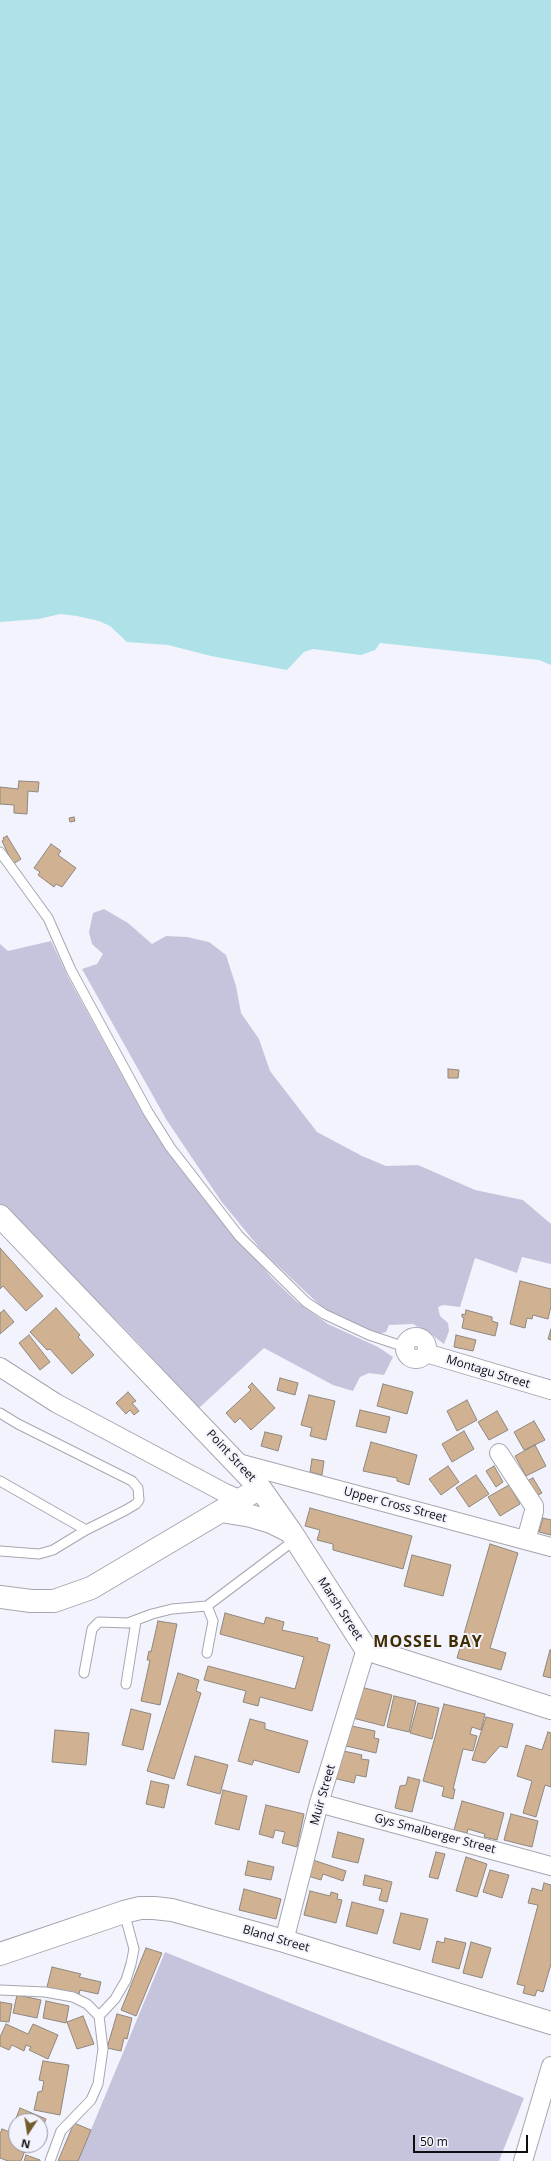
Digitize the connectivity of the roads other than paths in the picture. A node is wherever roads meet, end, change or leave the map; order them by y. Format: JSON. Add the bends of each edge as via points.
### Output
{"nodes":[{"id":1,"x":0,"y":852,"type":"edge"},
{"id":2,"x":0,"y":1216,"type":"edge"},
{"id":3,"x":405,"y":1346,"type":"joint"},
{"id":4,"x":0,"y":1367,"type":"edge"},
{"id":5,"x":551,"y":1390,"type":"edge"},
{"id":6,"x":0,"y":1413,"type":"edge"},
{"id":7,"x":499,"y":1453,"type":"dead end"},
{"id":8,"x":238,"y":1463,"type":"junction"},
{"id":9,"x":0,"y":1480,"type":"edge"},
{"id":10,"x":260,"y":1488,"type":"junction"},
{"id":11,"x":239,"y":1499,"type":"junction"},
{"id":12,"x":221,"y":1511,"type":"junction"},
{"id":13,"x":271,"y":1522,"type":"junction"},
{"id":14,"x":86,"y":1530,"type":"junction"},
{"id":15,"x":293,"y":1536,"type":"junction"},
{"id":16,"x":526,"y":1540,"type":"junction"},
{"id":17,"x":551,"y":1547,"type":"edge"},
{"id":18,"x":0,"y":1550,"type":"edge"},
{"id":19,"x":0,"y":1598,"type":"edge"},
{"id":20,"x":207,"y":1606,"type":"junction"},
{"id":21,"x":136,"y":1622,"type":"junction"},
{"id":22,"x":366,"y":1650,"type":"junction"},
{"id":23,"x":207,"y":1653,"type":"dead end"},
{"id":24,"x":84,"y":1673,"type":"dead end"},
{"id":25,"x":126,"y":1684,"type":"dead end"},
{"id":26,"x":551,"y":1708,"type":"edge"},
{"id":27,"x":319,"y":1803,"type":"junction"},
{"id":28,"x":551,"y":1866,"type":"edge"},
{"id":29,"x":124,"y":1912,"type":"junction"},
{"id":30,"x":284,"y":1941,"type":"junction"},
{"id":31,"x":0,"y":1954,"type":"edge"},
{"id":32,"x":0,"y":1990,"type":"edge"},
{"id":33,"x":99,"y":2016,"type":"junction"},
{"id":34,"x":551,"y":2023,"type":"edge"},
{"id":35,"x":551,"y":2066,"type":"edge"},
{"id":36,"x":50,"y":2161,"type":"edge"},
{"id":37,"x":523,"y":2161,"type":"edge"}],
"edges":[{"from":1,"to":3,"type":"lane","via":[[48,918],[71,970],[170,1147],[239,1236],[306,1302],[324,1314],[369,1335]]},
{"from":2,"to":8,"type":"street","name":"Point Street"},
{"from":3,"to":5,"type":"street","name":"Montagu Street","via":[[410,1338],[419,1337],[426,1343],[426,1353]]},
{"from":4,"to":11,"type":"street","via":[[56,1403],[225,1494]]},
{"from":6,"to":14,"type":"lane","via":[[109,1468],[132,1481],[138,1488],[139,1500],[136,1504]]},
{"from":7,"to":16,"type":"street","via":[[534,1506]]},
{"from":8,"to":10,"type":"street","name":"Point Street"},
{"from":8,"to":16,"type":"street","name":"Upper Cross Street"},
{"from":9,"to":14,"type":"lane"},
{"from":10,"to":11,"type":"street","name":"Point Street"},
{"from":10,"to":15,"type":"street","name":"Marsh Street"},
{"from":11,"to":12,"type":"street","name":"Point Street"},
{"from":11,"to":13,"type":"street"},
{"from":12,"to":13,"type":"street"},
{"from":12,"to":19,"type":"street","name":"Point Street","via":[[91,1588],[54,1601]]},
{"from":13,"to":15,"type":"street"},
{"from":14,"to":18,"type":"lane","via":[[53,1550],[39,1554]]},
{"from":15,"to":20,"type":"lane"},
{"from":15,"to":22,"type":"street","name":"Marsh Street"},
{"from":16,"to":17,"type":"street","name":"Upper Cross Street"},
{"from":20,"to":21,"type":"lane","via":[[172,1609],[152,1614]]},
{"from":20,"to":23,"type":"lane","via":[[213,1621]]},
{"from":21,"to":24,"type":"lane","via":[[99,1622],[95,1625],[92,1629]]},
{"from":21,"to":25,"type":"lane"},
{"from":22,"to":26,"type":"street","name":"Marsh Street"},
{"from":22,"to":27,"type":"street","name":"Muir Street"},
{"from":27,"to":28,"type":"street","name":"Gys Smalberger Street"},
{"from":27,"to":30,"type":"street","name":"Muir Street"},
{"from":29,"to":30,"type":"street","name":"Bland Street","via":[[140,1908],[172,1910]]},
{"from":29,"to":31,"type":"street","name":"Bland Street"},
{"from":29,"to":33,"type":"lane","via":[[134,1949],[131,1964],[126,1980],[115,1999]]},
{"from":30,"to":34,"type":"street","name":"Bland Street"},
{"from":32,"to":33,"type":"lane","via":[[45,1992],[73,1997],[87,2004]]},
{"from":33,"to":36,"type":"lane","via":[[103,2049],[98,2084],[91,2100],[61,2131]]},
{"from":35,"to":37,"type":"street"}]}
